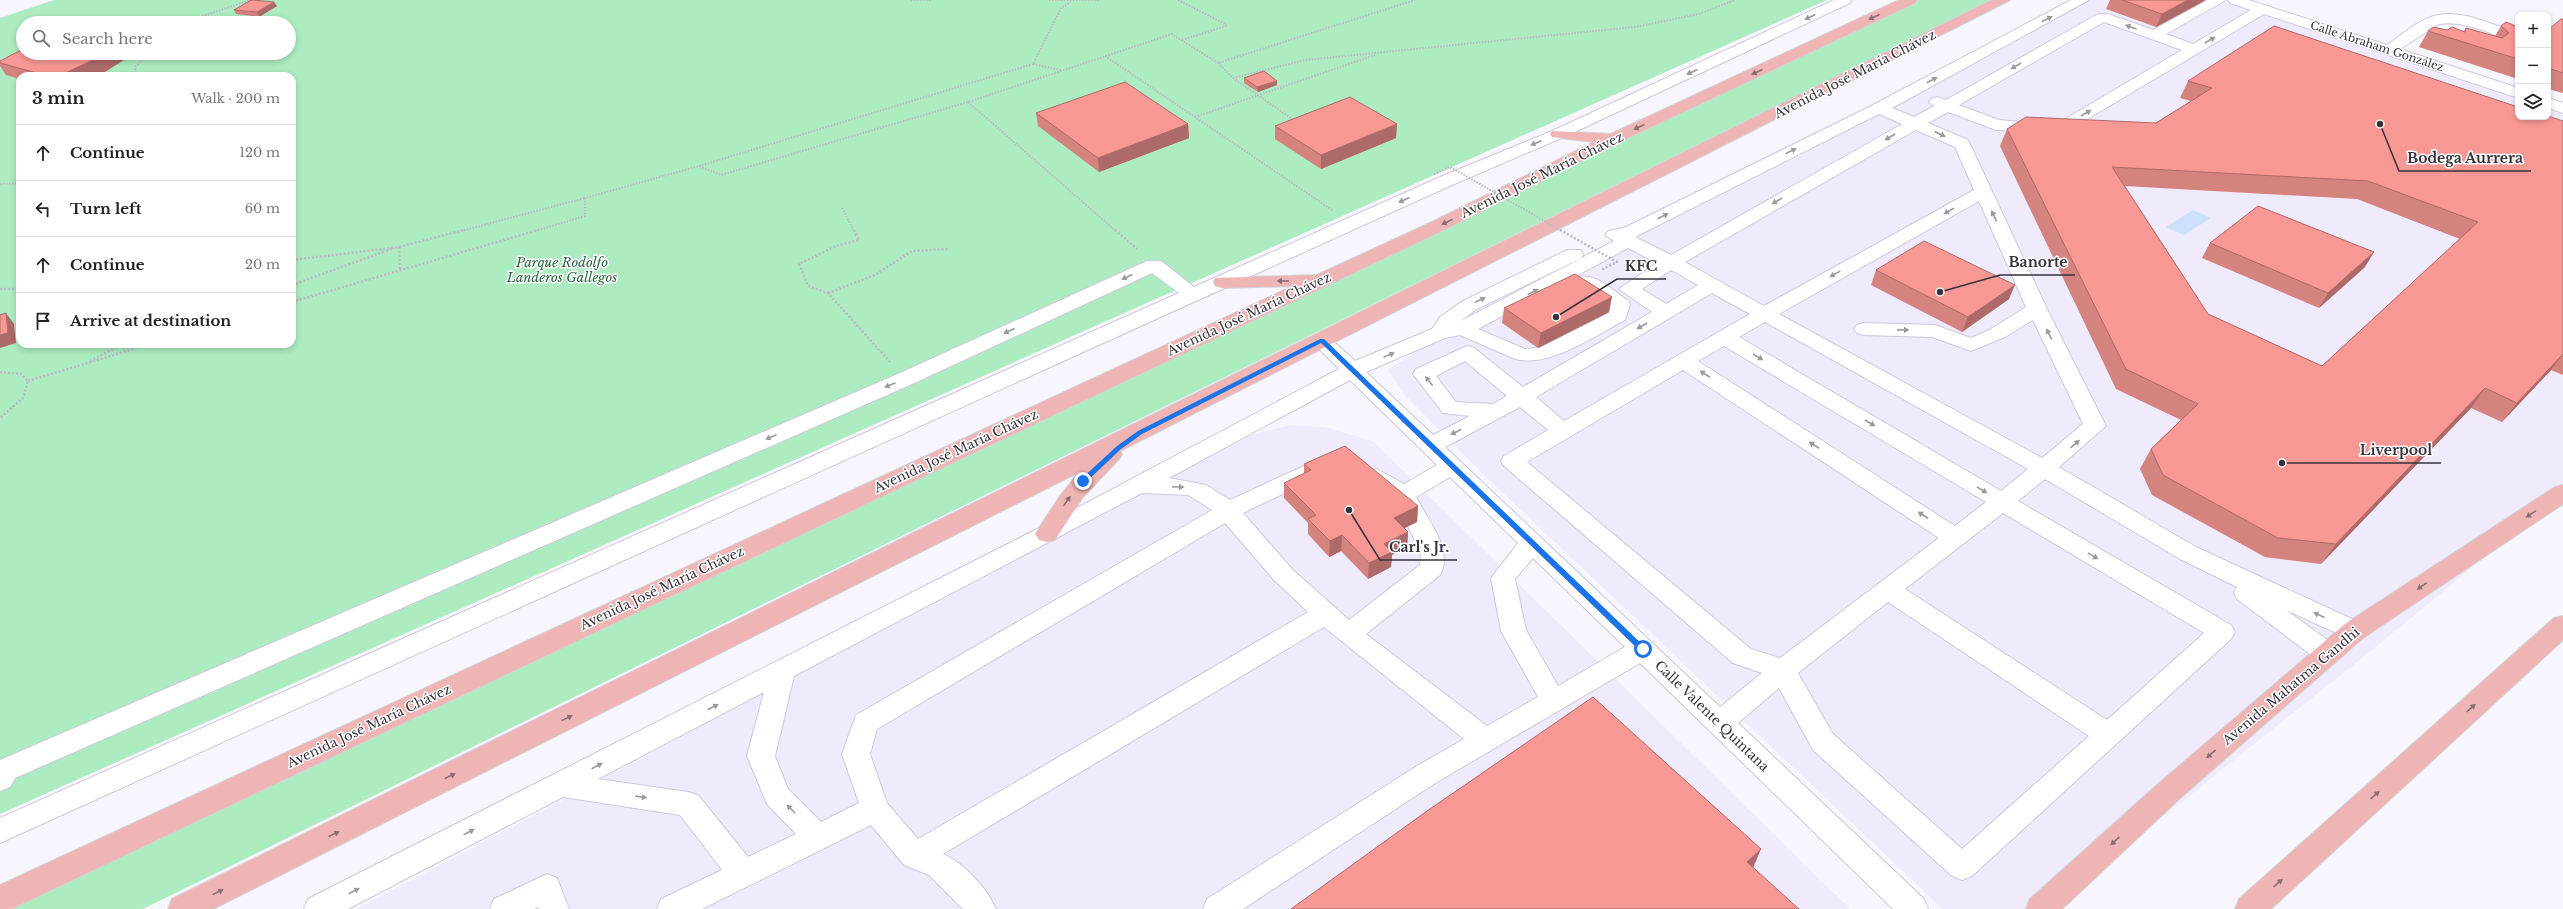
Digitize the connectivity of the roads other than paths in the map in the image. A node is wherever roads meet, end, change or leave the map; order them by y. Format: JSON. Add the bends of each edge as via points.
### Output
{"nodes":[{"id":1,"x":1846,"y":0,"type":"edge"},
{"id":2,"x":1910,"y":0,"type":"edge"},
{"id":3,"x":2003,"y":0,"type":"edge"},
{"id":4,"x":2218,"y":0,"type":"edge"},
{"id":5,"x":2235,"y":0,"type":"edge"},
{"id":6,"x":2077,"y":3,"type":"edge"},
{"id":7,"x":2262,"y":9,"type":"junction"},
{"id":8,"x":2103,"y":16,"type":"junction"},
{"id":9,"x":2154,"y":35,"type":"junction"},
{"id":10,"x":2515,"y":37,"type":"edge"},
{"id":11,"x":2194,"y":49,"type":"junction"},
{"id":12,"x":2389,"y":50,"type":"junction"},
{"id":13,"x":1910,"y":91,"type":"junction"},
{"id":14,"x":2515,"y":92,"type":"edge"},
{"id":15,"x":2551,"y":104,"type":"edge"},
{"id":16,"x":1946,"y":106,"type":"junction"},
{"id":17,"x":1879,"y":108,"type":"junction"},
{"id":18,"x":2563,"y":108,"type":"edge"},
{"id":19,"x":1914,"y":123,"type":"junction"},
{"id":20,"x":1996,"y":125,"type":"junction"},
{"id":21,"x":1558,"y":134,"type":"junction"},
{"id":22,"x":1614,"y":139,"type":"junction"},
{"id":23,"x":1962,"y":144,"type":"junction"},
{"id":24,"x":1983,"y":192,"type":"junction"},
{"id":25,"x":1623,"y":236,"type":"junction"},
{"id":26,"x":1671,"y":262,"type":"junction"},
{"id":27,"x":1571,"y":271,"type":"junction"},
{"id":28,"x":1322,"y":280,"type":"junction"},
{"id":29,"x":1222,"y":282,"type":"junction"},
{"id":30,"x":1712,"y":285,"type":"junction"},
{"id":31,"x":1194,"y":296,"type":"junction"},
{"id":32,"x":2037,"y":309,"type":"junction"},
{"id":33,"x":1666,"y":312,"type":"junction"},
{"id":34,"x":1763,"y":315,"type":"junction"},
{"id":35,"x":1449,"y":328,"type":"junction"},
{"id":36,"x":1864,"y":329,"type":"dead end"},
{"id":37,"x":1724,"y":337,"type":"junction"},
{"id":38,"x":1322,"y":341,"type":"junction"},
{"id":39,"x":1684,"y":361,"type":"junction"},
{"id":40,"x":1353,"y":370,"type":"junction"},
{"id":41,"x":1521,"y":397,"type":"junction"},
{"id":42,"x":1497,"y":411,"type":"junction"},
{"id":43,"x":1563,"y":431,"type":"junction"},
{"id":44,"x":1140,"y":432,"type":"junction"},
{"id":45,"x":1431,"y":445,"type":"junction"},
{"id":46,"x":1328,"y":463,"type":"edge"},
{"id":47,"x":1453,"y":466,"type":"junction"},
{"id":48,"x":1360,"y":467,"type":"edge"},
{"id":49,"x":2045,"y":469,"type":"junction"},
{"id":50,"x":1139,"y":485,"type":"junction"},
{"id":51,"x":2563,"y":493,"type":"edge"},
{"id":52,"x":1403,"y":494,"type":"junction"},
{"id":53,"x":2002,"y":502,"type":"junction"},
{"id":54,"x":1228,"y":511,"type":"junction"},
{"id":55,"x":1047,"y":534,"type":"junction"},
{"id":56,"x":1955,"y":537,"type":"junction"},
{"id":57,"x":1532,"y":542,"type":"junction"},
{"id":58,"x":2188,"y":553,"type":"junction"},
{"id":59,"x":1887,"y":589,"type":"junction"},
{"id":60,"x":1327,"y":613,"type":"junction"},
{"id":61,"x":2563,"y":625,"type":"edge"},
{"id":62,"x":2354,"y":631,"type":"junction"},
{"id":63,"x":1349,"y":633,"type":"junction"},
{"id":64,"x":1643,"y":649,"type":"junction"},
{"id":65,"x":2328,"y":654,"type":"junction"},
{"id":66,"x":1782,"y":669,"type":"junction"},
{"id":67,"x":782,"y":671,"type":"junction"},
{"id":68,"x":1553,"y":701,"type":"junction"},
{"id":69,"x":1720,"y":723,"type":"junction"},
{"id":70,"x":2109,"y":735,"type":"junction"},
{"id":71,"x":1485,"y":740,"type":"junction"},
{"id":72,"x":0,"y":779,"type":"edge"},
{"id":73,"x":561,"y":785,"type":"junction"},
{"id":74,"x":875,"y":809,"type":"junction"},
{"id":75,"x":0,"y":831,"type":"edge"},
{"id":76,"x":818,"y":837,"type":"junction"},
{"id":77,"x":914,"y":856,"type":"junction"},
{"id":78,"x":743,"y":874,"type":"junction"},
{"id":79,"x":0,"y":899,"type":"edge"},
{"id":80,"x":183,"y":909,"type":"edge"},
{"id":81,"x":319,"y":909,"type":"edge"},
{"id":82,"x":504,"y":909,"type":"edge"},
{"id":83,"x":554,"y":909,"type":"edge"},
{"id":84,"x":672,"y":909,"type":"edge"},
{"id":85,"x":981,"y":909,"type":"edge"},
{"id":86,"x":1218,"y":909,"type":"edge"},
{"id":87,"x":1912,"y":909,"type":"edge"},
{"id":88,"x":2041,"y":909,"type":"edge"},
{"id":89,"x":2250,"y":909,"type":"edge"}],
"edges":[{"from":1,"to":21,"type":"street","one_way":true},
{"from":2,"to":22,"type":"main road","name":"Avenida José María Chávez","one_way":true},
{"from":3,"to":38,"type":"main road","name":"Avenida José María Chávez"},
{"from":4,"to":9,"type":"street"},
{"from":5,"to":7,"type":"street","name":"Calle Abraham González"},
{"from":6,"to":8,"type":"street"},
{"from":13,"to":6,"type":"street","one_way":true},
{"from":11,"to":7,"type":"street","one_way":true},
{"from":7,"to":12,"type":"street","name":"Calle Abraham González"},
{"from":9,"to":8,"type":"street","one_way":true},
{"from":8,"to":16,"type":"street","one_way":true},
{"from":9,"to":11,"type":"street"},
{"from":10,"to":12,"type":"street","via":[[2455,19],[2443,18],[2435,20]]},
{"from":20,"to":11,"type":"street","one_way":true,"via":[[2058,130]]},
{"from":12,"to":14,"type":"street","name":"Calle Abraham González"},
{"from":13,"to":16,"type":"street"},
{"from":13,"to":17,"type":"street"},
{"from":15,"to":18,"type":"street"},
{"from":16,"to":19,"type":"street"},
{"from":16,"to":20,"type":"street"},
{"from":17,"to":19,"type":"street"},
{"from":25,"to":17,"type":"street","one_way":true},
{"from":19,"to":23,"type":"street","one_way":true},
{"from":19,"to":26,"type":"street","one_way":true},
{"from":20,"to":23,"type":"street"},
{"from":21,"to":22,"type":"main road"},
{"from":21,"to":29,"type":"street","one_way":true},
{"from":22,"to":28,"type":"main road","name":"Avenida José María Chávez","one_way":true},
{"from":23,"to":24,"type":"street"},
{"from":32,"to":24,"type":"street","one_way":true},
{"from":24,"to":34,"type":"street","one_way":true},
{"from":25,"to":26,"type":"street"},
{"from":25,"to":27,"type":"street"},
{"from":35,"to":25,"type":"street","one_way":true,"via":[[1468,306]]},
{"from":26,"to":30,"type":"street"},
{"from":26,"to":33,"type":"street","via":[[1629,289]]},
{"from":35,"to":27,"type":"street","one_way":true},
{"from":27,"to":35,"type":"street","via":[[1620,304],[1618,316],[1543,354],[1522,355]]},
{"from":28,"to":29,"type":"main road","one_way":true},
{"from":28,"to":79,"type":"main road","name":"Avenida José María Chávez"},
{"from":29,"to":31,"type":"street"},
{"from":30,"to":33,"type":"street"},
{"from":30,"to":34,"type":"street"},
{"from":31,"to":72,"type":"street","one_way":true,"via":[[1147,258],[905,378],[4,770]]},
{"from":31,"to":75,"type":"street"},
{"from":36,"to":32,"type":"street","one_way":true,"via":[[1935,330],[1971,345],[1998,333]]},
{"from":49,"to":32,"type":"street","one_way":true,"via":[[2095,426]]},
{"from":33,"to":41,"type":"street","one_way":true},
{"from":34,"to":37,"type":"street"},
{"from":34,"to":49,"type":"street"},
{"from":40,"to":35,"type":"street","one_way":true},
{"from":37,"to":39,"type":"street"},
{"from":37,"to":53,"type":"street","one_way":true},
{"from":38,"to":40,"type":"street","name":"Calle Valente Quintana"},
{"from":38,"to":44,"type":"main road","name":"Avenida José María Chávez"},
{"from":39,"to":43,"type":"street"},
{"from":56,"to":39,"type":"street","one_way":true},
{"from":40,"to":45,"type":"street","name":"Calle Valente Quintana"},
{"from":40,"to":50,"type":"street"},
{"from":41,"to":42,"type":"street"},
{"from":42,"to":41,"type":"street","one_way":true,"via":[[1450,408],[1423,374],[1467,352]]},
{"from":41,"to":43,"type":"street"},
{"from":42,"to":45,"type":"street","one_way":true},
{"from":43,"to":66,"type":"street","via":[[1512,461],[1742,656]]},
{"from":55,"to":44,"type":"main road","one_way":true,"via":[[1057,515],[1083,481],[1119,447]]},
{"from":80,"to":44,"type":"main road","name":"Avenida José María Chávez","one_way":true},
{"from":45,"to":47,"type":"street","name":"Calle Valente Quintana"},
{"from":46,"to":54,"type":"street"},
{"from":47,"to":52,"type":"street"},
{"from":47,"to":57,"type":"street","name":"Calle Valente Quintana"},
{"from":48,"to":52,"type":"street"},
{"from":49,"to":53,"type":"street"},
{"from":49,"to":58,"type":"street"},
{"from":50,"to":54,"type":"street","one_way":true,"via":[[1196,488],[1214,498]]},
{"from":50,"to":55,"type":"street"},
{"from":51,"to":62,"type":"main road","name":"Avenida Mahatma Gandhi","one_way":true},
{"from":52,"to":63,"type":"street","via":[[1433,553],[1432,569]]},
{"from":53,"to":56,"type":"street"},
{"from":53,"to":70,"type":"street","one_way":true,"via":[[2222,632]]},
{"from":54,"to":60,"type":"street","via":[[1251,542],[1279,572]]},
{"from":54,"to":74,"type":"street","via":[[865,723],[856,754]]},
{"from":55,"to":67,"type":"street"},
{"from":56,"to":59,"type":"street"},
{"from":57,"to":64,"type":"street","name":"Calle Valente Quintana"},
{"from":57,"to":68,"type":"street","via":[[1504,578],[1514,632]]},
{"from":62,"to":58,"type":"street","one_way":true},
{"from":58,"to":65,"type":"street","via":[[2275,613]]},
{"from":59,"to":66,"type":"street"},
{"from":59,"to":70,"type":"street"},
{"from":60,"to":63,"type":"street"},
{"from":60,"to":77,"type":"street"},
{"from":89,"to":61,"type":"main road","one_way":true},
{"from":62,"to":65,"type":"main road","name":"Avenida Mahatma Gandhi"},
{"from":63,"to":71,"type":"street"},
{"from":64,"to":68,"type":"street"},
{"from":64,"to":69,"type":"street","name":"Calle Valente Quintana"},
{"from":65,"to":88,"type":"main road","name":"Avenida Mahatma Gandhi","one_way":true,"via":[[2168,792]]},
{"from":66,"to":69,"type":"street"},
{"from":66,"to":70,"type":"street","via":[[1823,742],[1962,867]]},
{"from":73,"to":67,"type":"street","one_way":true},
{"from":76,"to":67,"type":"street","one_way":true,"via":[[777,796],[761,756]]},
{"from":68,"to":71,"type":"street"},
{"from":69,"to":87,"type":"street","name":"Calle Valente Quintana"},
{"from":71,"to":86,"type":"street","via":[[1426,774]]},
{"from":73,"to":78,"type":"street","one_way":true,"via":[[688,804]]},
{"from":81,"to":73,"type":"street","one_way":true},
{"from":74,"to":76,"type":"street"},
{"from":74,"to":77,"type":"street"},
{"from":76,"to":78,"type":"street"},
{"from":77,"to":85,"type":"street","via":[[939,866],[965,889]]},
{"from":78,"to":84,"type":"street"},
{"from":82,"to":83,"type":"street","via":[[547,887]]}]}
